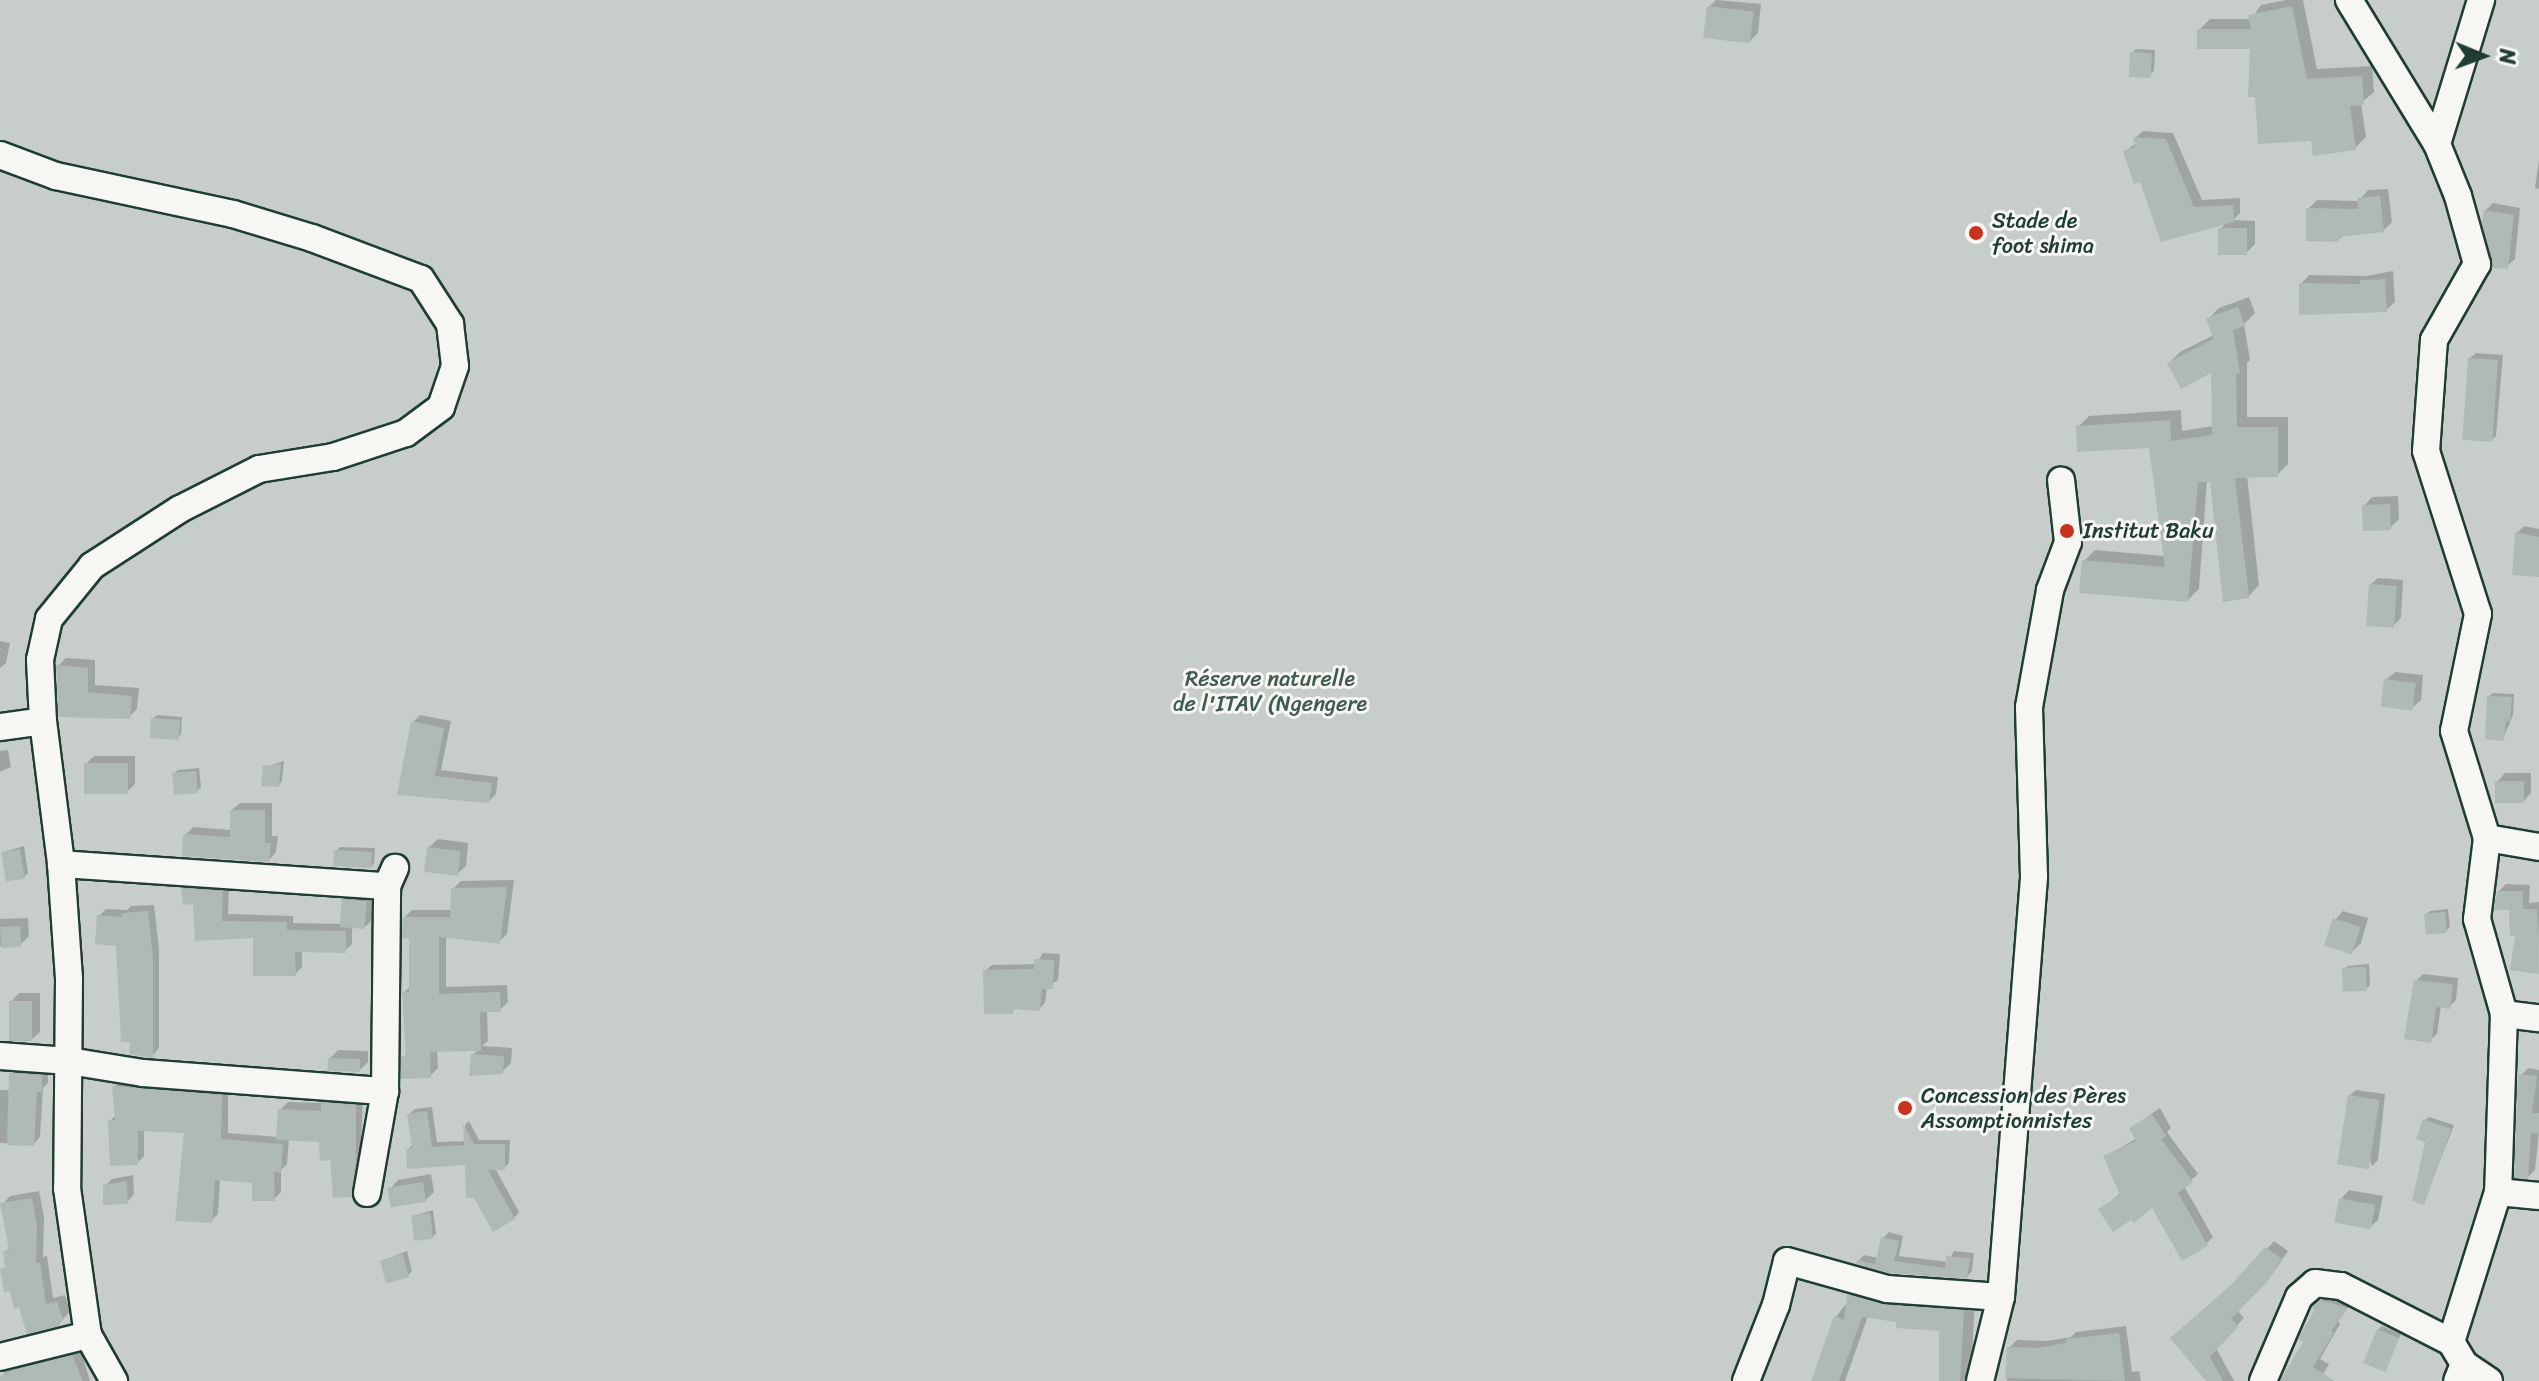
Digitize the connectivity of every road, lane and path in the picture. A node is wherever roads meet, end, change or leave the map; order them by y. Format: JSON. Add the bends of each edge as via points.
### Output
{"nodes":[{"id":1,"x":2349,"y":0,"type":"edge"},
{"id":2,"x":2481,"y":0,"type":"edge"},
{"id":3,"x":2437,"y":144,"type":"junction"},
{"id":4,"x":0,"y":155,"type":"edge"},
{"id":5,"x":2061,"y":480,"type":"dead end"},
{"id":6,"x":43,"y":721,"type":"junction"},
{"id":7,"x":0,"y":727,"type":"edge"},
{"id":8,"x":2487,"y":838,"type":"junction"},
{"id":9,"x":2539,"y":847,"type":"edge"},
{"id":10,"x":61,"y":864,"type":"junction"},
{"id":11,"x":2504,"y":1014,"type":"junction"},
{"id":12,"x":2539,"y":1018,"type":"edge"},
{"id":13,"x":0,"y":1056,"type":"edge"},
{"id":14,"x":69,"y":1061,"type":"junction"},
{"id":15,"x":385,"y":1091,"type":"junction"},
{"id":16,"x":2498,"y":1192,"type":"junction"},
{"id":17,"x":367,"y":1193,"type":"dead end"},
{"id":18,"x":2539,"y":1196,"type":"edge"},
{"id":19,"x":2001,"y":1297,"type":"junction"},
{"id":20,"x":88,"y":1335,"type":"junction"},
{"id":21,"x":0,"y":1357,"type":"edge"},
{"id":22,"x":2457,"y":1362,"type":"edge"},
{"id":23,"x":114,"y":1381,"type":"edge"},
{"id":24,"x":1746,"y":1381,"type":"edge"},
{"id":25,"x":1980,"y":1381,"type":"edge"},
{"id":26,"x":2263,"y":1381,"type":"edge"},
{"id":27,"x":2489,"y":1381,"type":"edge"}],
"edges":[{"from":1,"to":3,"type":"street"},
{"from":2,"to":3,"type":"street"},
{"from":3,"to":8,"type":"street","via":[[2477,264],[2434,340],[2426,451],[2478,614],[2454,731]]},
{"from":4,"to":6,"type":"street","via":[[56,176],[233,214],[421,279],[450,324],[455,366],[441,407],[406,433],[333,457],[259,469],[180,509],[92,566],[49,619],[40,660]]},
{"from":5,"to":19,"type":"street","via":[[2068,542],[2050,590],[2029,707],[2034,876]]},
{"from":6,"to":7,"type":"street"},
{"from":6,"to":10,"type":"street"},
{"from":8,"to":9,"type":"street"},
{"from":8,"to":11,"type":"street","via":[[2477,919]]},
{"from":10,"to":14,"type":"street"},
{"from":10,"to":15,"type":"street","via":[[391,877]]},
{"from":11,"to":12,"type":"street"},
{"from":11,"to":16,"type":"street"},
{"from":13,"to":14,"type":"street"},
{"from":14,"to":15,"type":"street","via":[[143,1073]]},
{"from":14,"to":20,"type":"street","via":[[67,1188]]},
{"from":15,"to":17,"type":"street"},
{"from":16,"to":18,"type":"street"},
{"from":16,"to":22,"type":"street"},
{"from":19,"to":24,"type":"street","via":[[1887,1289],[1787,1261]]},
{"from":19,"to":25,"type":"street"},
{"from":20,"to":21,"type":"street"},
{"from":20,"to":23,"type":"street"},
{"from":22,"to":26,"type":"street","via":[[2341,1286],[2315,1283],[2299,1297]]},
{"from":22,"to":27,"type":"street"}]}
